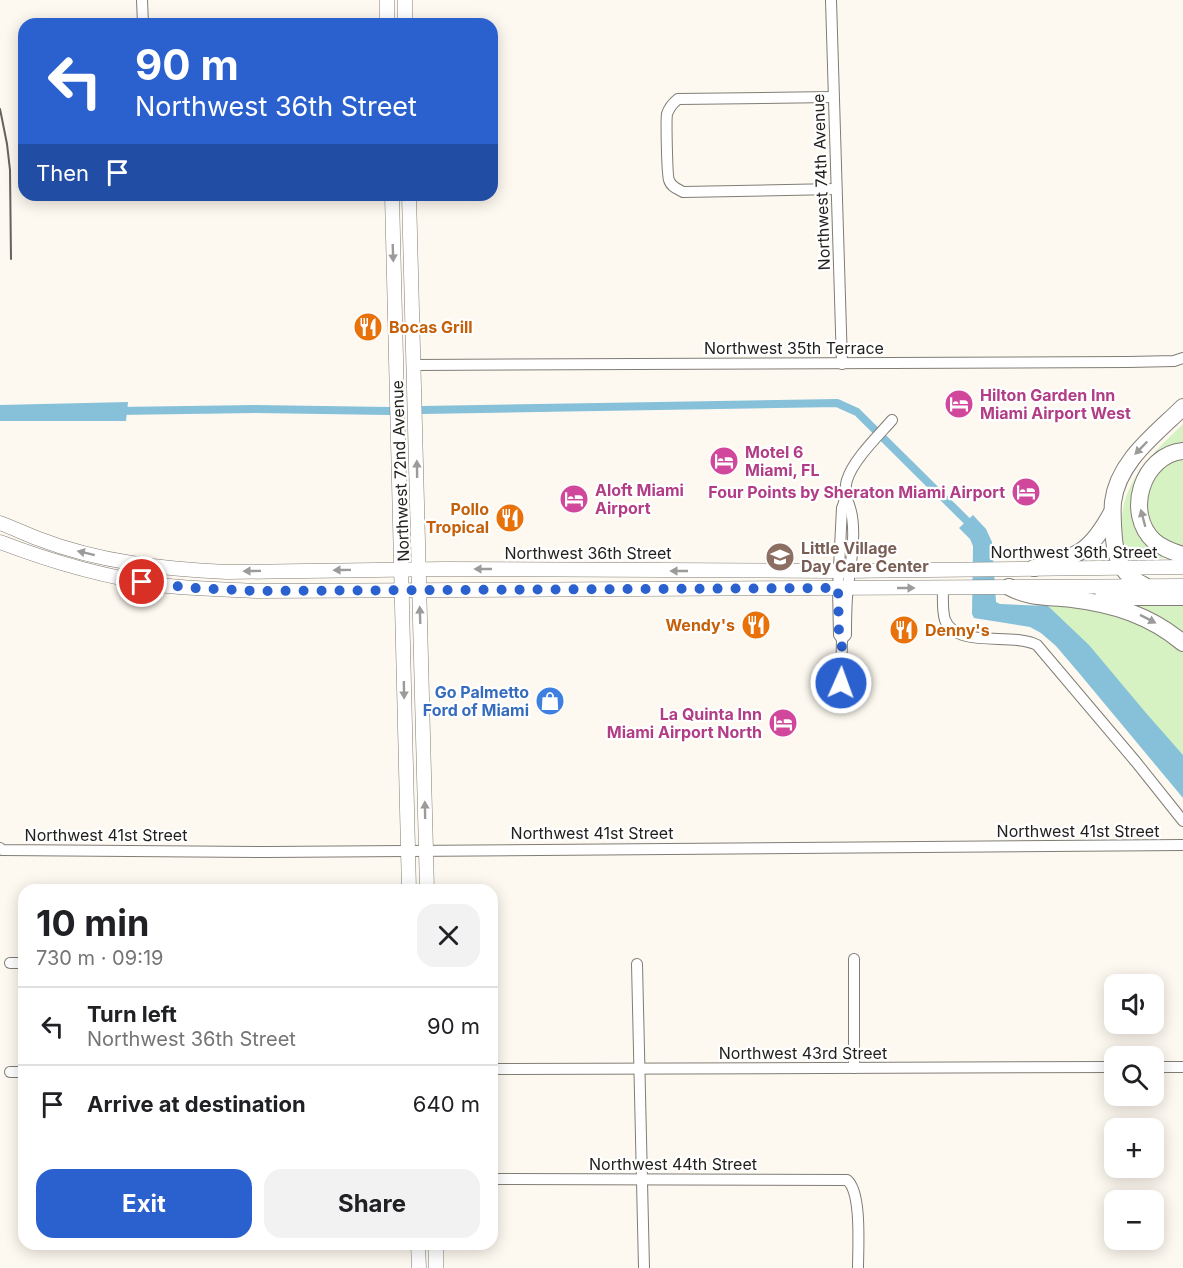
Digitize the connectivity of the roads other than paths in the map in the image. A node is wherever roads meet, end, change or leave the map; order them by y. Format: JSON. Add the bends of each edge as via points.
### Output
{"nodes":[{"id":1,"x":142,"y":0,"type":"edge"},
{"id":2,"x":387,"y":0,"type":"edge"},
{"id":3,"x":405,"y":0,"type":"edge"},
{"id":4,"x":831,"y":0,"type":"edge"},
{"id":5,"x":143,"y":18,"type":"edge"},
{"id":6,"x":387,"y":18,"type":"edge"},
{"id":7,"x":405,"y":18,"type":"edge"},
{"id":8,"x":833,"y":98,"type":"junction"},
{"id":9,"x":836,"y":189,"type":"junction"},
{"id":10,"x":392,"y":201,"type":"edge"},
{"id":11,"x":409,"y":201,"type":"edge"},
{"id":12,"x":1178,"y":360,"type":"edge"},
{"id":13,"x":842,"y":364,"type":"junction"},
{"id":14,"x":414,"y":365,"type":"junction"},
{"id":15,"x":1183,"y":407,"type":"edge"},
{"id":16,"x":889,"y":423,"type":"dead end"},
{"id":17,"x":1183,"y":451,"type":"edge"},
{"id":18,"x":1113,"y":511,"type":"junction"},
{"id":19,"x":4,"y":524,"type":"edge"},
{"id":20,"x":5,"y":544,"type":"edge"},
{"id":21,"x":1183,"y":555,"type":"edge"},
{"id":22,"x":1183,"y":567,"type":"edge"},
{"id":23,"x":1034,"y":568,"type":"junction"},
{"id":24,"x":1122,"y":568,"type":"junction"},
{"id":25,"x":401,"y":570,"type":"junction"},
{"id":26,"x":419,"y":570,"type":"junction"},
{"id":27,"x":845,"y":570,"type":"junction"},
{"id":28,"x":737,"y":571,"type":"junction"},
{"id":29,"x":1145,"y":586,"type":"junction"},
{"id":30,"x":1183,"y":586,"type":"edge"},
{"id":31,"x":943,"y":587,"type":"junction"},
{"id":32,"x":1009,"y":587,"type":"junction"},
{"id":33,"x":738,"y":588,"type":"junction"},
{"id":34,"x":843,"y":588,"type":"junction"},
{"id":35,"x":401,"y":590,"type":"junction"},
{"id":36,"x":419,"y":590,"type":"junction"},
{"id":37,"x":1183,"y":597,"type":"edge"},
{"id":38,"x":1072,"y":599,"type":"junction"},
{"id":39,"x":1183,"y":643,"type":"edge"},
{"id":40,"x":841,"y":683,"type":"dead end"},
{"id":41,"x":1183,"y":821,"type":"edge"},
{"id":42,"x":1183,"y":845,"type":"edge"},
{"id":43,"x":1,"y":849,"type":"edge"},
{"id":44,"x":407,"y":849,"type":"junction"},
{"id":45,"x":425,"y":849,"type":"junction"},
{"id":46,"x":409,"y":884,"type":"edge"},
{"id":47,"x":427,"y":884,"type":"edge"},
{"id":48,"x":854,"y":959,"type":"dead end"},
{"id":49,"x":10,"y":963,"type":"dead end"},
{"id":50,"x":18,"y":963,"type":"edge"},
{"id":51,"x":637,"y":964,"type":"dead end"},
{"id":52,"x":1104,"y":1067,"type":"edge"},
{"id":53,"x":1164,"y":1067,"type":"edge"},
{"id":54,"x":1183,"y":1067,"type":"edge"},
{"id":55,"x":638,"y":1068,"type":"junction"},
{"id":56,"x":854,"y":1068,"type":"junction"},
{"id":57,"x":498,"y":1069,"type":"edge"},
{"id":58,"x":10,"y":1072,"type":"dead end"},
{"id":59,"x":18,"y":1072,"type":"edge"},
{"id":60,"x":498,"y":1179,"type":"edge"},
{"id":61,"x":643,"y":1179,"type":"junction"},
{"id":62,"x":418,"y":1250,"type":"edge"},
{"id":63,"x":436,"y":1250,"type":"edge"},
{"id":64,"x":419,"y":1268,"type":"edge"},
{"id":65,"x":436,"y":1268,"type":"edge"},
{"id":66,"x":644,"y":1268,"type":"edge"},
{"id":67,"x":858,"y":1268,"type":"edge"}],
"edges":[{"from":1,"to":5,"type":"street"},
{"from":2,"to":6,"type":"main road"},
{"from":3,"to":7,"type":"main road"},
{"from":4,"to":8,"type":"street","name":"Northwest 74th Avenue"},
{"from":8,"to":9,"type":"street","name":"Northwest 74th Avenue"},
{"from":8,"to":9,"type":"street","via":[[678,99],[667,115],[668,180],[683,192]]},
{"from":9,"to":13,"type":"street","name":"Northwest 74th Avenue"},
{"from":10,"to":25,"type":"main road","name":"Northwest 72nd Avenue","one_way":true},
{"from":11,"to":14,"type":"main road","name":"Northwest 72nd Avenue"},
{"from":12,"to":13,"type":"street","name":"Northwest 35th Terrace"},
{"from":13,"to":14,"type":"street","name":"Northwest 35th Terrace"},
{"from":26,"to":14,"type":"main road","name":"Northwest 72nd Avenue","one_way":true},
{"from":15,"to":18,"type":"highway","one_way":true,"via":[[1136,453],[1116,489]]},
{"from":16,"to":27,"type":"street","via":[[863,453],[847,481],[842,508]]},
{"from":21,"to":17,"type":"highway","one_way":true,"via":[[1153,540],[1146,531],[1140,506],[1140,492],[1150,470],[1167,455]]},
{"from":18,"to":23,"type":"highway","via":[[1085,549]]},
{"from":18,"to":24,"type":"highway","via":[[1116,554]]},
{"from":25,"to":19,"type":"main road","name":"Northwest 36th Street","one_way":true,"via":[[227,572],[160,567],[82,552]]},
{"from":20,"to":35,"type":"main road","name":"Northwest 36th Street","via":[[81,569],[162,585],[257,591]]},
{"from":22,"to":24,"type":"main road","name":"Northwest 36th Street"},
{"from":23,"to":24,"type":"main road","name":"Northwest 36th Street"},
{"from":23,"to":27,"type":"main road","name":"Northwest 36th Street"},
{"from":24,"to":29,"type":"highway"},
{"from":25,"to":26,"type":"main road","name":"Northwest 36th Street"},
{"from":25,"to":35,"type":"main road","name":"Northwest 72nd Avenue"},
{"from":28,"to":26,"type":"main road","name":"Northwest 36th Street","one_way":true},
{"from":26,"to":36,"type":"main road","name":"Northwest 72nd Avenue"},
{"from":27,"to":28,"type":"main road","name":"Northwest 36th Street"},
{"from":27,"to":34,"type":"street"},
{"from":28,"to":33,"type":"main road"},
{"from":29,"to":30,"type":"main road","name":"Northwest 36th Street"},
{"from":29,"to":32,"type":"main road","name":"Northwest 36th Street"},
{"from":31,"to":32,"type":"main road","name":"Northwest 36th Street"},
{"from":34,"to":31,"type":"main road","name":"Northwest 36th Street","one_way":true},
{"from":31,"to":41,"type":"street","via":[[945,621],[954,632],[966,637],[1027,640],[1037,645]]},
{"from":32,"to":38,"type":"highway","via":[[1023,595]]},
{"from":33,"to":34,"type":"main road","name":"Northwest 36th Street"},
{"from":33,"to":36,"type":"main road","name":"Northwest 36th Street"},
{"from":34,"to":40,"type":"street","via":[[839,635]]},
{"from":35,"to":36,"type":"main road","name":"Northwest 36th Street"},
{"from":35,"to":44,"type":"main road","name":"Northwest 72nd Avenue","one_way":true},
{"from":45,"to":36,"type":"main road","name":"Northwest 72nd Avenue","one_way":true},
{"from":37,"to":38,"type":"highway"},
{"from":38,"to":39,"type":"highway","one_way":true,"via":[[1143,616]]},
{"from":42,"to":45,"type":"street","name":"Northwest 41st Street"},
{"from":43,"to":44,"type":"street","name":"Northwest 41st Street"},
{"from":44,"to":45,"type":"street","name":"Northwest 41st Street"},
{"from":44,"to":46,"type":"main road","name":"Northwest 72nd Avenue"},
{"from":45,"to":47,"type":"main road","name":"Northwest 72nd Avenue"},
{"from":48,"to":56,"type":"street"},
{"from":49,"to":50,"type":"street"},
{"from":51,"to":55,"type":"street"},
{"from":52,"to":56,"type":"street","name":"Northwest 43rd Street"},
{"from":53,"to":54,"type":"street"},
{"from":55,"to":56,"type":"street","name":"Northwest 43rd Street"},
{"from":55,"to":57,"type":"street","name":"Northwest 43rd Street"},
{"from":55,"to":61,"type":"street"},
{"from":58,"to":59,"type":"street"},
{"from":60,"to":61,"type":"street","name":"Northwest 44th Street"},
{"from":61,"to":66,"type":"street"},
{"from":61,"to":67,"type":"street","name":"Northwest 44th Street","via":[[847,1180],[856,1196]]},
{"from":62,"to":64,"type":"main road"},
{"from":63,"to":65,"type":"main road"}]}
